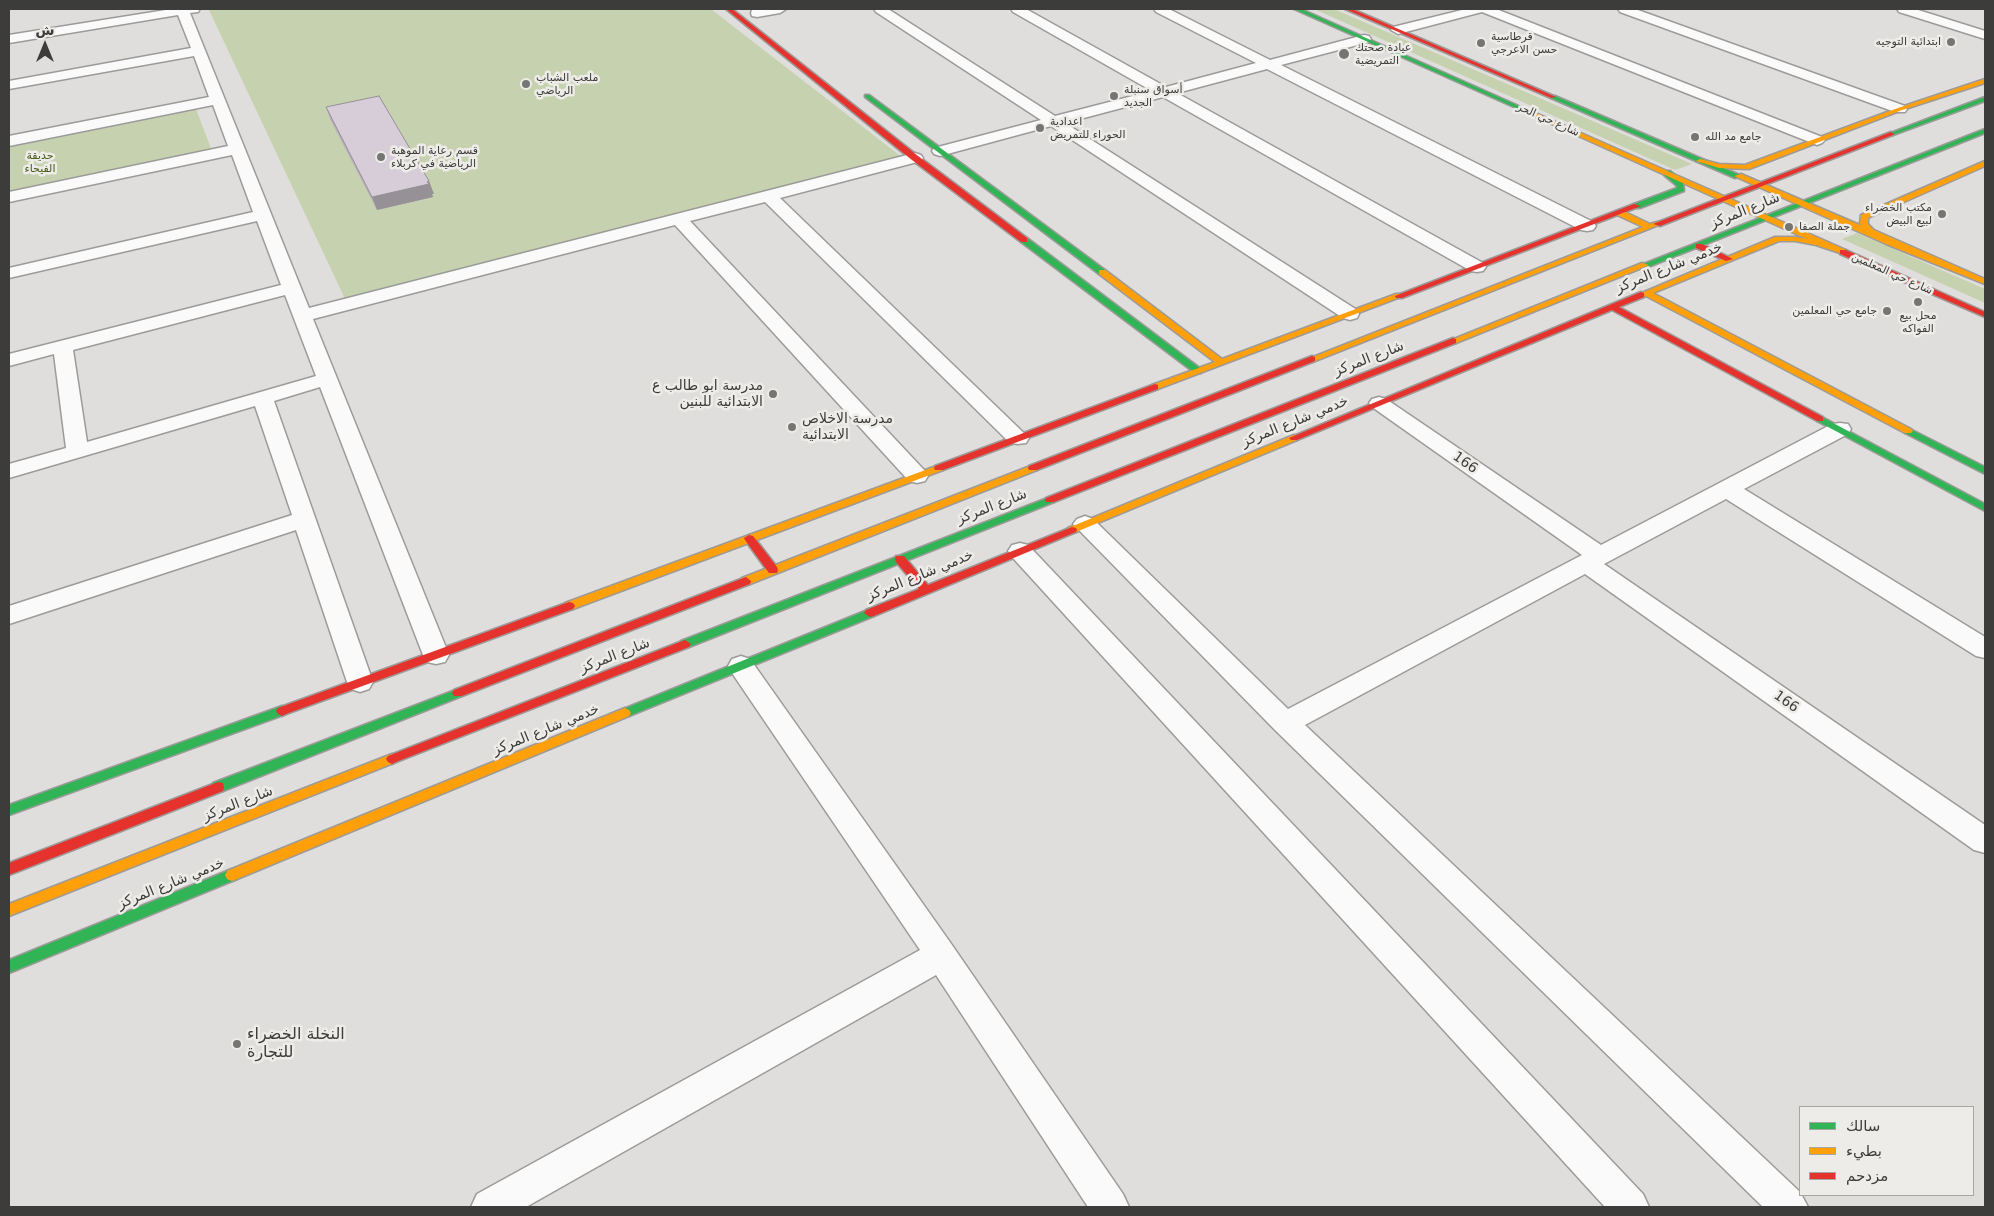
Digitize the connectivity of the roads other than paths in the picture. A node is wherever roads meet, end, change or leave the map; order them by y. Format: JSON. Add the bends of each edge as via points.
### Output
{"nodes":[{"id":1,"x":186,"y":9,"type":"edge"},
{"id":2,"x":729,"y":9,"type":"edge"},
{"id":3,"x":780,"y":9,"type":"edge"},
{"id":4,"x":880,"y":9,"type":"edge"},
{"id":5,"x":1017,"y":9,"type":"edge"},
{"id":6,"x":1160,"y":9,"type":"edge"},
{"id":7,"x":1297,"y":9,"type":"edge"},
{"id":8,"x":1348,"y":9,"type":"edge"},
{"id":9,"x":1480,"y":9,"type":"edge"},
{"id":10,"x":1485,"y":9,"type":"edge"},
{"id":11,"x":1624,"y":9,"type":"edge"},
{"id":12,"x":1903,"y":9,"type":"edge"},
{"id":13,"x":754,"y":11,"type":"edge"},
{"id":14,"x":69,"y":16,"type":"dead end"},
{"id":15,"x":773,"y":25,"type":"dead end"},
{"id":16,"x":72,"y":29,"type":"junction"},
{"id":17,"x":1398,"y":30,"type":"junction"},
{"id":18,"x":1985,"y":34,"type":"edge"},
{"id":19,"x":9,"y":39,"type":"edge"},
{"id":20,"x":1364,"y":39,"type":"junction"},
{"id":21,"x":199,"y":51,"type":"junction"},
{"id":22,"x":1269,"y":64,"type":"junction"},
{"id":23,"x":1985,"y":81,"type":"edge"},
{"id":24,"x":9,"y":86,"type":"edge"},
{"id":25,"x":860,"y":91,"type":"dead end"},
{"id":26,"x":1165,"y":92,"type":"junction"},
{"id":27,"x":1937,"y":97,"type":"junction"},
{"id":28,"x":1985,"y":99,"type":"edge"},
{"id":29,"x":218,"y":100,"type":"junction"},
{"id":30,"x":1965,"y":107,"type":"junction"},
{"id":31,"x":1900,"y":109,"type":"junction"},
{"id":32,"x":1053,"y":121,"type":"junction"},
{"id":33,"x":1985,"y":131,"type":"edge"},
{"id":34,"x":1974,"y":136,"type":"junction"},
{"id":35,"x":1816,"y":140,"type":"junction"},
{"id":36,"x":1985,"y":140,"type":"edge"},
{"id":37,"x":9,"y":141,"type":"edge"},
{"id":38,"x":237,"y":149,"type":"junction"},
{"id":39,"x":940,"y":151,"type":"junction"},
{"id":40,"x":914,"y":158,"type":"junction"},
{"id":41,"x":1700,"y":161,"type":"junction"},
{"id":42,"x":1985,"y":163,"type":"edge"},
{"id":43,"x":1667,"y":173,"type":"junction"},
{"id":44,"x":1756,"y":185,"type":"junction"},
{"id":45,"x":768,"y":196,"type":"junction"},
{"id":46,"x":9,"y":197,"type":"edge"},
{"id":47,"x":1723,"y":198,"type":"junction"},
{"id":48,"x":1801,"y":204,"type":"junction"},
{"id":49,"x":1620,"y":213,"type":"junction"},
{"id":50,"x":262,"y":215,"type":"junction"},
{"id":51,"x":1768,"y":218,"type":"junction"},
{"id":52,"x":680,"y":220,"type":"junction"},
{"id":53,"x":1587,"y":226,"type":"junction"},
{"id":54,"x":1650,"y":227,"type":"junction"},
{"id":55,"x":1798,"y":232,"type":"joint"},
{"id":56,"x":1889,"y":242,"type":"junction"},
{"id":57,"x":1699,"y":246,"type":"junction"},
{"id":58,"x":1846,"y":254,"type":"junction"},
{"id":59,"x":1729,"y":260,"type":"junction"},
{"id":60,"x":1477,"y":266,"type":"junction"},
{"id":61,"x":9,"y":273,"type":"edge"},
{"id":62,"x":1985,"y":282,"type":"edge"},
{"id":63,"x":291,"y":288,"type":"junction"},
{"id":64,"x":1646,"y":293,"type":"junction"},
{"id":65,"x":1613,"y":307,"type":"junction"},
{"id":66,"x":1350,"y":314,"type":"junction"},
{"id":67,"x":1985,"y":315,"type":"edge"},
{"id":68,"x":302,"y":316,"type":"junction"},
{"id":69,"x":1714,"y":329,"type":"junction"},
{"id":70,"x":63,"y":346,"type":"junction"},
{"id":71,"x":1685,"y":346,"type":"junction"},
{"id":72,"x":9,"y":360,"type":"edge"},
{"id":73,"x":1221,"y":362,"type":"junction"},
{"id":74,"x":1198,"y":371,"type":"junction"},
{"id":75,"x":326,"y":379,"type":"junction"},
{"id":76,"x":263,"y":398,"type":"junction"},
{"id":77,"x":1379,"y":403,"type":"junction"},
{"id":78,"x":1840,"y":429,"type":"junction"},
{"id":79,"x":1018,"y":438,"type":"junction"},
{"id":80,"x":77,"y":451,"type":"junction"},
{"id":81,"x":9,"y":471,"type":"edge"},
{"id":82,"x":1985,"y":471,"type":"edge"},
{"id":83,"x":917,"y":476,"type":"junction"},
{"id":84,"x":1727,"y":489,"type":"junction"},
{"id":85,"x":1985,"y":508,"type":"edge"},
{"id":86,"x":305,"y":519,"type":"junction"},
{"id":87,"x":1085,"y":524,"type":"junction"},
{"id":88,"x":749,"y":538,"type":"junction"},
{"id":89,"x":1020,"y":551,"type":"junction"},
{"id":90,"x":900,"y":560,"type":"junction"},
{"id":91,"x":1593,"y":560,"type":"junction"},
{"id":92,"x":773,"y":570,"type":"junction"},
{"id":93,"x":926,"y":590,"type":"junction"},
{"id":94,"x":9,"y":615,"type":"edge"},
{"id":95,"x":1985,"y":650,"type":"edge"},
{"id":96,"x":436,"y":655,"type":"junction"},
{"id":97,"x":741,"y":666,"type":"junction"},
{"id":98,"x":360,"y":682,"type":"junction"},
{"id":99,"x":1285,"y":722,"type":"junction"},
{"id":100,"x":9,"y":810,"type":"edge"},
{"id":101,"x":1985,"y":842,"type":"edge"},
{"id":102,"x":9,"y":869,"type":"edge"},
{"id":103,"x":9,"y":910,"type":"edge"},
{"id":104,"x":941,"y":955,"type":"junction"},
{"id":105,"x":9,"y":967,"type":"edge"},
{"id":106,"x":490,"y":1207,"type":"edge"},
{"id":107,"x":1110,"y":1207,"type":"edge"},
{"id":108,"x":1630,"y":1207,"type":"edge"},
{"id":109,"x":1789,"y":1207,"type":"edge"}],
"edges":[{"from":1,"to":16,"type":"street"},
{"from":1,"to":21,"type":"street"},
{"from":2,"to":40,"type":"street"},
{"from":3,"to":13,"type":"street"},
{"from":4,"to":32,"type":"street"},
{"from":5,"to":26,"type":"street"},
{"from":6,"to":22,"type":"street"},
{"from":7,"to":20,"type":"street","name":"شارع حي الحر"},
{"from":8,"to":17,"type":"street","name":"شارع حي الحر"},
{"from":9,"to":17,"type":"street"},
{"from":10,"to":35,"type":"street"},
{"from":11,"to":31,"type":"street"},
{"from":12,"to":18,"type":"street"},
{"from":13,"to":15,"type":"street"},
{"from":14,"to":16,"type":"street"},
{"from":16,"to":19,"type":"street"},
{"from":17,"to":41,"type":"street","name":"شارع حي الحر"},
{"from":20,"to":22,"type":"street"},
{"from":20,"to":43,"type":"street","name":"شارع حي الحر"},
{"from":21,"to":24,"type":"street"},
{"from":21,"to":29,"type":"street"},
{"from":22,"to":26,"type":"street"},
{"from":22,"to":53,"type":"street"},
{"from":23,"to":27,"type":"street"},
{"from":25,"to":39,"type":"street"},
{"from":26,"to":32,"type":"street"},
{"from":26,"to":60,"type":"street"},
{"from":27,"to":30,"type":"street"},
{"from":27,"to":31,"type":"street"},
{"from":28,"to":30,"type":"street","name":"شارع المركز"},
{"from":29,"to":37,"type":"street"},
{"from":29,"to":38,"type":"street"},
{"from":30,"to":44,"type":"street","name":"شارع المركز"},
{"from":31,"to":35,"type":"street"},
{"from":32,"to":39,"type":"street"},
{"from":32,"to":66,"type":"street"},
{"from":33,"to":34,"type":"street","name":"شارع المركز"},
{"from":34,"to":36,"type":"street"},
{"from":34,"to":48,"type":"street","name":"شارع المركز"},
{"from":35,"to":41,"type":"street","via":[[1746,167],[1719,166]]},
{"from":38,"to":46,"type":"street"},
{"from":38,"to":50,"type":"street"},
{"from":39,"to":73,"type":"street"},
{"from":40,"to":45,"type":"street"},
{"from":40,"to":74,"type":"street"},
{"from":41,"to":44,"type":"street","name":"شارع حي الحر"},
{"from":42,"to":56,"type":"street","via":[[1864,217],[1864,224],[1871,232]]},
{"from":43,"to":47,"type":"street","name":"شارع حي الحر"},
{"from":43,"to":49,"type":"street","via":[[1680,184],[1680,189]]},
{"from":44,"to":47,"type":"street","name":"شارع المركز"},
{"from":44,"to":48,"type":"street","name":"شارع حي الحر"},
{"from":45,"to":52,"type":"street"},
{"from":45,"to":79,"type":"street"},
{"from":47,"to":51,"type":"street","name":"شارع حي الحر"},
{"from":47,"to":54,"type":"street","name":"شارع المركز"},
{"from":48,"to":51,"type":"street","name":"شارع المركز"},
{"from":48,"to":56,"type":"street"},
{"from":49,"to":53,"type":"street"},
{"from":49,"to":54,"type":"street"},
{"from":50,"to":61,"type":"street"},
{"from":50,"to":63,"type":"street"},
{"from":51,"to":55,"type":"street","name":"شارع حي الحر"},
{"from":51,"to":57,"type":"street","name":"شارع المركز"},
{"from":52,"to":68,"type":"street"},
{"from":52,"to":83,"type":"street"},
{"from":53,"to":60,"type":"street"},
{"from":54,"to":92,"type":"street","name":"شارع المركز"},
{"from":55,"to":58,"type":"street","name":"شارع حي المعلمين"},
{"from":56,"to":62,"type":"street"},
{"from":57,"to":59,"type":"street"},
{"from":57,"to":90,"type":"street","name":"شارع المركز"},
{"from":58,"to":59,"type":"street","name":"خدمي شارع المركز","via":[[1818,243],[1778,239]]},
{"from":58,"to":67,"type":"street","name":"شارع حي المعلمين"},
{"from":59,"to":64,"type":"street","name":"خدمي شارع المركز"},
{"from":60,"to":66,"type":"street"},
{"from":63,"to":68,"type":"street"},
{"from":63,"to":70,"type":"street"},
{"from":64,"to":65,"type":"street","name":"خدمي شارع المركز"},
{"from":64,"to":69,"type":"street"},
{"from":65,"to":71,"type":"street"},
{"from":65,"to":77,"type":"street","name":"خدمي شارع المركز"},
{"from":66,"to":73,"type":"street"},
{"from":68,"to":75,"type":"street"},
{"from":69,"to":71,"type":"street","via":[[1696,324],[1676,325],[1673,335]]},
{"from":69,"to":82,"type":"street"},
{"from":70,"to":72,"type":"street"},
{"from":70,"to":80,"type":"street"},
{"from":71,"to":78,"type":"street"},
{"from":73,"to":74,"type":"street"},
{"from":74,"to":79,"type":"street"},
{"from":75,"to":76,"type":"street"},
{"from":75,"to":96,"type":"street"},
{"from":76,"to":80,"type":"street"},
{"from":76,"to":86,"type":"street"},
{"from":77,"to":87,"type":"street","name":"خدمي شارع المركز"},
{"from":77,"to":91,"type":"street","name":"166"},
{"from":78,"to":84,"type":"street"},
{"from":78,"to":85,"type":"street"},
{"from":79,"to":83,"type":"street"},
{"from":80,"to":81,"type":"street"},
{"from":83,"to":88,"type":"street"},
{"from":84,"to":91,"type":"street"},
{"from":84,"to":95,"type":"street"},
{"from":86,"to":94,"type":"street"},
{"from":86,"to":98,"type":"street"},
{"from":87,"to":89,"type":"street","name":"خدمي شارع المركز"},
{"from":87,"to":99,"type":"street"},
{"from":88,"to":92,"type":"street"},
{"from":88,"to":96,"type":"street"},
{"from":89,"to":93,"type":"street","name":"خدمي شارع المركز"},
{"from":89,"to":108,"type":"street"},
{"from":90,"to":93,"type":"street"},
{"from":90,"to":103,"type":"street","name":"شارع المركز"},
{"from":91,"to":99,"type":"street"},
{"from":91,"to":101,"type":"street","name":"166"},
{"from":92,"to":102,"type":"street","name":"شارع المركز"},
{"from":93,"to":97,"type":"street","name":"خدمي شارع المركز"},
{"from":96,"to":98,"type":"street"},
{"from":97,"to":104,"type":"street"},
{"from":97,"to":105,"type":"street","name":"خدمي شارع المركز"},
{"from":98,"to":100,"type":"street"},
{"from":99,"to":109,"type":"street"},
{"from":104,"to":106,"type":"street"},
{"from":104,"to":107,"type":"street"}]}
